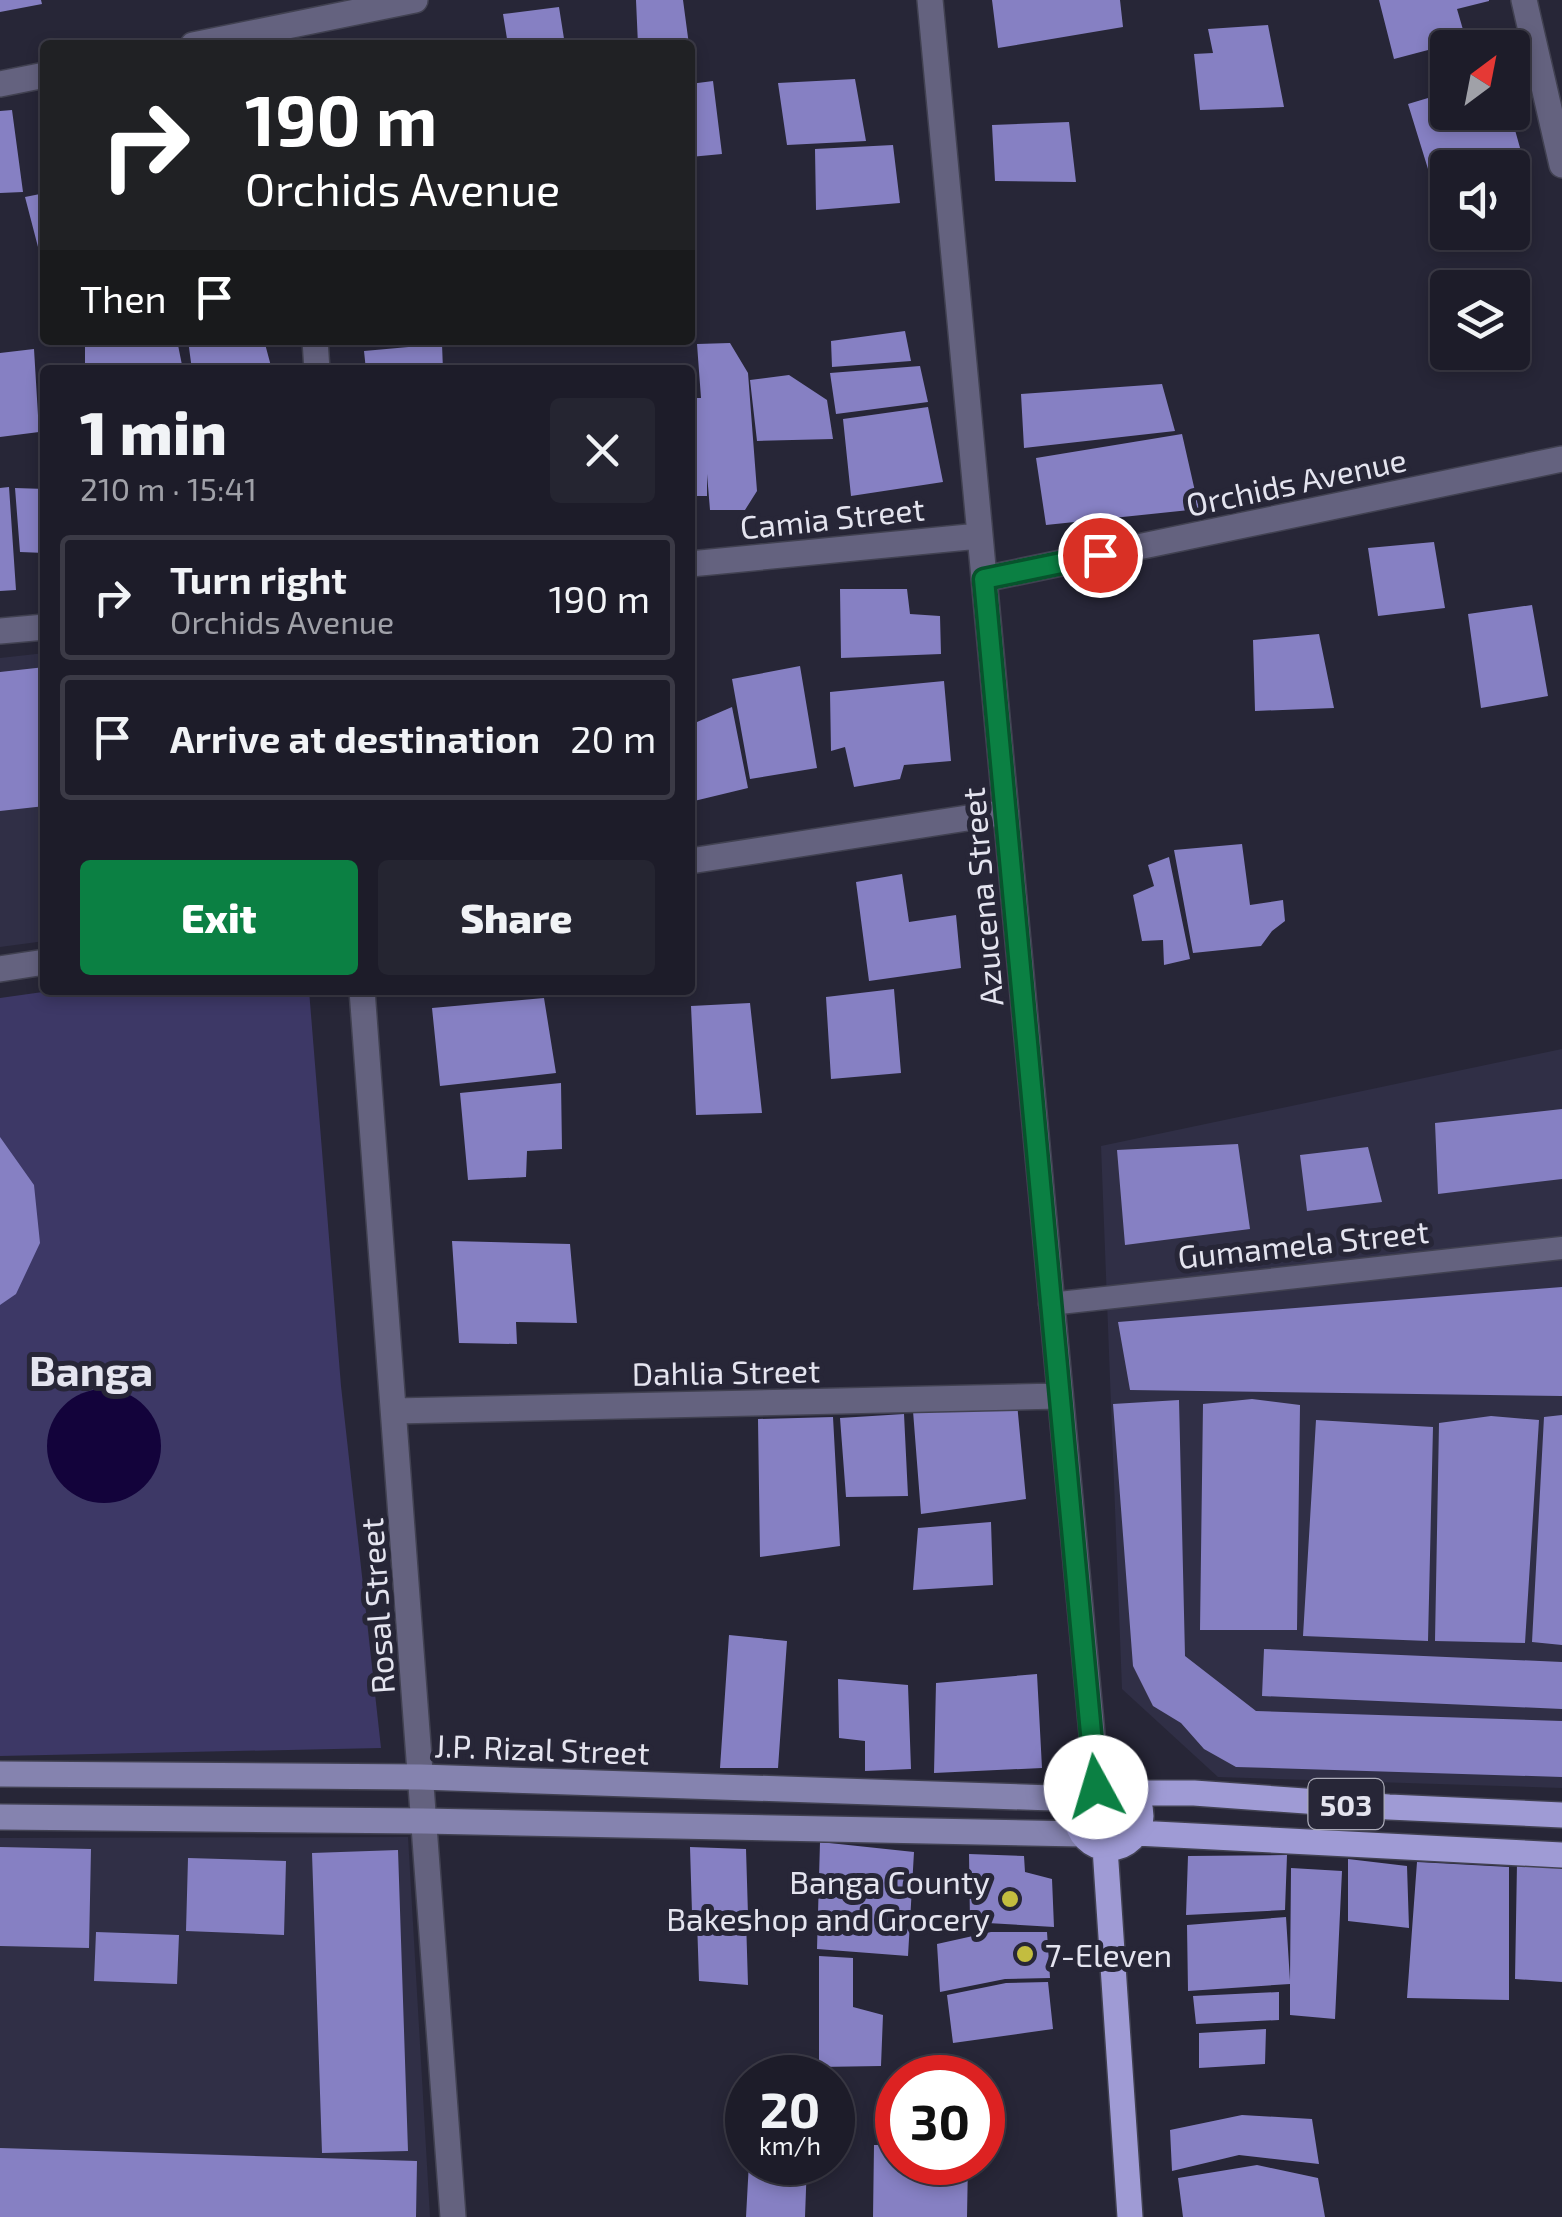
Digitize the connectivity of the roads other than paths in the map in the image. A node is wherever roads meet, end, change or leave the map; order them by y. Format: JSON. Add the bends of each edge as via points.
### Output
{"nodes":[{"id":1,"x":416,"y":0,"type":"edge"},
{"id":2,"x":930,"y":0,"type":"edge"},
{"id":3,"x":1524,"y":0,"type":"edge"},
{"id":4,"x":319,"y":10,"type":"edge"},
{"id":5,"x":292,"y":35,"type":"edge"},
{"id":6,"x":242,"y":40,"type":"edge"},
{"id":7,"x":40,"y":75,"type":"edge"},
{"id":8,"x":0,"y":84,"type":"edge"},
{"id":9,"x":1562,"y":165,"type":"edge"},
{"id":10,"x":1562,"y":459,"type":"edge"},
{"id":11,"x":980,"y":536,"type":"junction"},
{"id":12,"x":695,"y":564,"type":"edge"},
{"id":13,"x":984,"y":579,"type":"junction"},
{"id":14,"x":40,"y":628,"type":"edge"},
{"id":15,"x":0,"y":632,"type":"edge"},
{"id":16,"x":1006,"y":812,"type":"junction"},
{"id":17,"x":695,"y":861,"type":"edge"},
{"id":18,"x":40,"y":963,"type":"edge"},
{"id":19,"x":0,"y":969,"type":"edge"},
{"id":20,"x":362,"y":995,"type":"edge"},
{"id":21,"x":1562,"y":1248,"type":"edge"},
{"id":22,"x":1050,"y":1304,"type":"junction"},
{"id":23,"x":1059,"y":1396,"type":"junction"},
{"id":24,"x":394,"y":1411,"type":"junction"},
{"id":25,"x":0,"y":1774,"type":"edge"},
{"id":26,"x":421,"y":1777,"type":"junction"},
{"id":27,"x":1089,"y":1793,"type":"junction"},
{"id":28,"x":1130,"y":1793,"type":"junction"},
{"id":29,"x":1562,"y":1815,"type":"edge"},
{"id":30,"x":0,"y":1817,"type":"edge"},
{"id":31,"x":424,"y":1821,"type":"junction"},
{"id":32,"x":1136,"y":1833,"type":"junction"},
{"id":33,"x":1082,"y":1834,"type":"junction"},
{"id":34,"x":1104,"y":1848,"type":"junction"},
{"id":35,"x":1562,"y":1856,"type":"edge"},
{"id":36,"x":453,"y":2217,"type":"edge"},
{"id":37,"x":1130,"y":2217,"type":"edge"}],
"edges":[{"from":1,"to":4,"type":"street"},
{"from":2,"to":11,"type":"street","name":"Azucena Street"},
{"from":3,"to":9,"type":"street"},
{"from":4,"to":5,"type":"street"},
{"from":5,"to":6,"type":"street"},
{"from":7,"to":8,"type":"street"},
{"from":10,"to":13,"type":"street","name":"Orchids Avenue"},
{"from":11,"to":12,"type":"street","name":"Camia Street"},
{"from":11,"to":13,"type":"street","name":"Azucena Street"},
{"from":13,"to":16,"type":"street","name":"Azucena Street"},
{"from":14,"to":15,"type":"street"},
{"from":16,"to":17,"type":"street"},
{"from":16,"to":22,"type":"street","name":"Azucena Street"},
{"from":18,"to":19,"type":"street"},
{"from":20,"to":24,"type":"street","name":"Rosal Street"},
{"from":21,"to":22,"type":"lane","name":"Gumamela Street"},
{"from":22,"to":23,"type":"street","name":"Azucena Street"},
{"from":23,"to":24,"type":"street","name":"Dahlia Street"},
{"from":23,"to":27,"type":"street","name":"Azucena Street"},
{"from":24,"to":26,"type":"street","name":"Rosal Street"},
{"from":25,"to":26,"type":"main road","name":"J.P. Rizal Street"},
{"from":26,"to":27,"type":"main road","name":"J.P. Rizal Street"},
{"from":26,"to":31,"type":"street","name":"Rosal Street"},
{"from":27,"to":28,"type":"main road","number":"503","via":[[1114,1785]]},
{"from":27,"to":33,"type":"main road","via":[[1078,1807]]},
{"from":28,"to":29,"type":"main road","number":"503"},
{"from":28,"to":32,"type":"main road","via":[[1140,1812]]},
{"from":30,"to":31,"type":"main road"},
{"from":31,"to":33,"type":"main road"},
{"from":31,"to":36,"type":"street","name":"Rosal Street"},
{"from":32,"to":34,"type":"main road","number":"503","via":[[1123,1845]]},
{"from":32,"to":35,"type":"main road","number":"503"},
{"from":33,"to":34,"type":"main road"},
{"from":34,"to":37,"type":"main road"}]}
